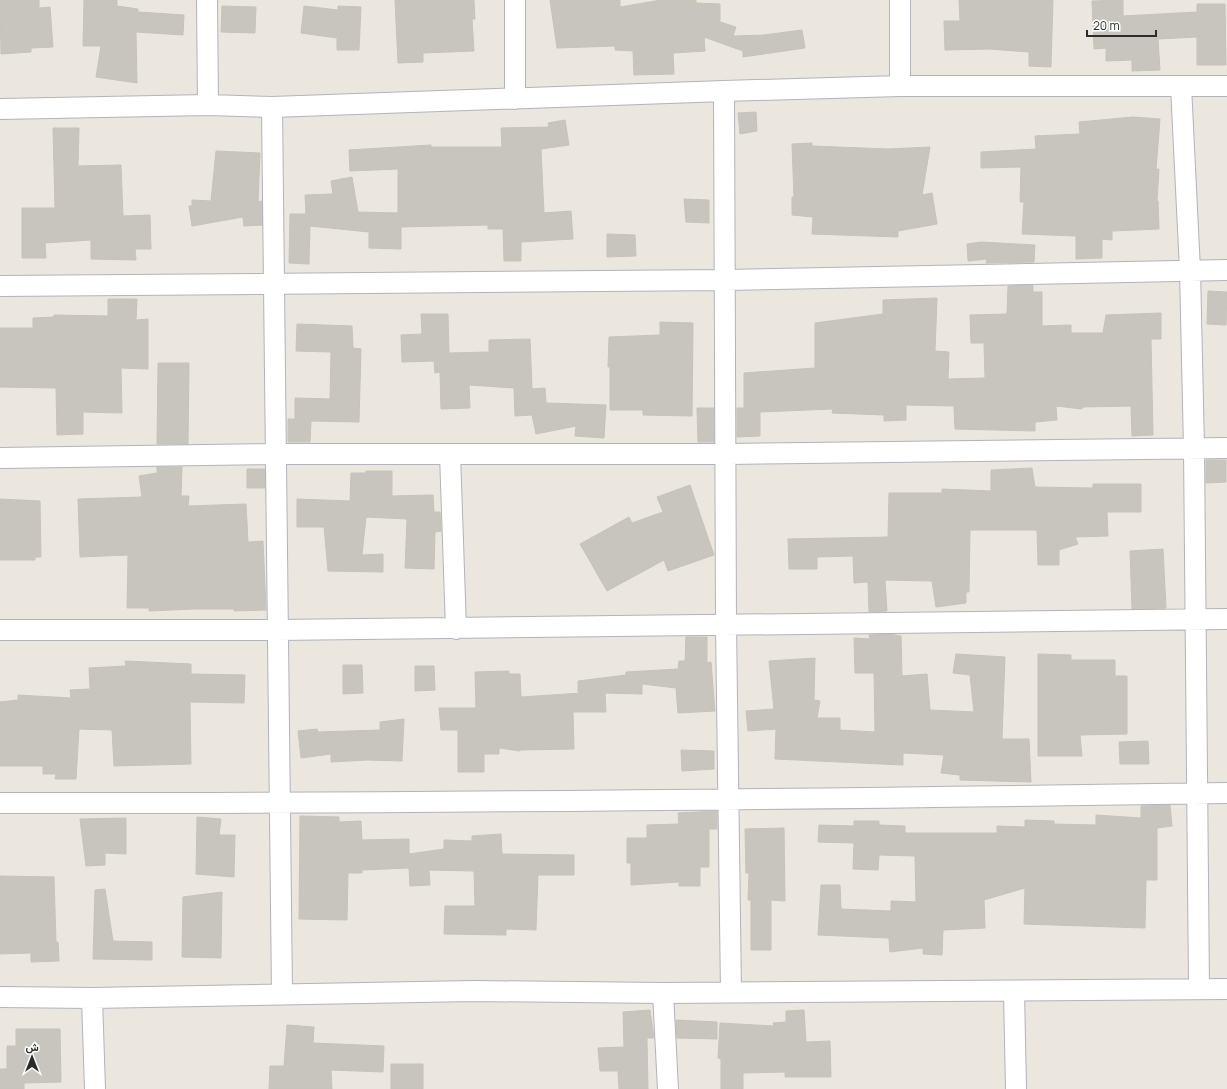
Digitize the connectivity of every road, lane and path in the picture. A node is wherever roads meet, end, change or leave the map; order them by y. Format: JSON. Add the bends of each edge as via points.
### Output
{"nodes":[{"id":1,"x":207,"y":0,"type":"edge"},
{"id":2,"x":515,"y":0,"type":"edge"},
{"id":3,"x":900,"y":0,"type":"edge"},
{"id":4,"x":900,"y":86,"type":"junction"},
{"id":5,"x":1181,"y":86,"type":"junction"},
{"id":6,"x":1227,"y":86,"type":"edge"},
{"id":7,"x":724,"y":90,"type":"junction"},
{"id":8,"x":515,"y":99,"type":"junction"},
{"id":9,"x":208,"y":105,"type":"junction"},
{"id":10,"x":272,"y":107,"type":"junction"},
{"id":11,"x":0,"y":109,"type":"edge"},
{"id":12,"x":1190,"y":270,"type":"junction"},
{"id":13,"x":1227,"y":270,"type":"edge"},
{"id":14,"x":724,"y":280,"type":"junction"},
{"id":15,"x":276,"y":283,"type":"junction"},
{"id":16,"x":0,"y":286,"type":"edge"},
{"id":17,"x":1194,"y":448,"type":"junction"},
{"id":18,"x":1227,"y":448,"type":"edge"},
{"id":19,"x":276,"y":454,"type":"junction"},
{"id":20,"x":450,"y":454,"type":"junction"},
{"id":21,"x":727,"y":454,"type":"junction"},
{"id":22,"x":0,"y":458,"type":"edge"},
{"id":23,"x":1227,"y":618,"type":"edge"},
{"id":24,"x":1195,"y":619,"type":"junction"},
{"id":25,"x":726,"y":625,"type":"junction"},
{"id":26,"x":456,"y":628,"type":"junction"},
{"id":27,"x":0,"y":630,"type":"edge"},
{"id":28,"x":277,"y":630,"type":"junction"},
{"id":29,"x":1196,"y":793,"type":"junction"},
{"id":30,"x":1227,"y":793,"type":"edge"},
{"id":31,"x":728,"y":800,"type":"junction"},
{"id":32,"x":0,"y":803,"type":"edge"},
{"id":33,"x":278,"y":803,"type":"junction"},
{"id":34,"x":1199,"y":989,"type":"junction"},
{"id":35,"x":1227,"y":989,"type":"edge"},
{"id":36,"x":731,"y":992,"type":"junction"},
{"id":37,"x":1014,"y":992,"type":"junction"},
{"id":38,"x":663,"y":993,"type":"junction"},
{"id":39,"x":282,"y":994,"type":"junction"},
{"id":40,"x":0,"y":997,"type":"edge"},
{"id":41,"x":92,"y":998,"type":"junction"},
{"id":42,"x":95,"y":1089,"type":"edge"},
{"id":43,"x":668,"y":1089,"type":"edge"},
{"id":44,"x":1016,"y":1089,"type":"edge"}],
"edges":[{"from":1,"to":9,"type":"street"},
{"from":2,"to":8,"type":"street"},
{"from":3,"to":4,"type":"street"},
{"from":4,"to":5,"type":"street"},
{"from":4,"to":7,"type":"street"},
{"from":5,"to":6,"type":"street"},
{"from":5,"to":12,"type":"street"},
{"from":7,"to":8,"type":"street"},
{"from":7,"to":14,"type":"street"},
{"from":8,"to":10,"type":"street"},
{"from":9,"to":10,"type":"street"},
{"from":9,"to":11,"type":"street"},
{"from":10,"to":15,"type":"street"},
{"from":12,"to":13,"type":"street"},
{"from":12,"to":14,"type":"street"},
{"from":12,"to":17,"type":"street"},
{"from":14,"to":15,"type":"street"},
{"from":14,"to":21,"type":"street"},
{"from":15,"to":16,"type":"street"},
{"from":15,"to":19,"type":"street"},
{"from":17,"to":18,"type":"street"},
{"from":17,"to":21,"type":"street"},
{"from":17,"to":24,"type":"street"},
{"from":19,"to":20,"type":"street"},
{"from":19,"to":22,"type":"street"},
{"from":19,"to":28,"type":"street"},
{"from":20,"to":21,"type":"street"},
{"from":20,"to":26,"type":"street"},
{"from":21,"to":25,"type":"street"},
{"from":23,"to":24,"type":"street"},
{"from":24,"to":25,"type":"street"},
{"from":24,"to":29,"type":"street"},
{"from":25,"to":26,"type":"street"},
{"from":25,"to":31,"type":"street"},
{"from":26,"to":28,"type":"street"},
{"from":27,"to":28,"type":"street"},
{"from":28,"to":33,"type":"street"},
{"from":29,"to":30,"type":"street"},
{"from":29,"to":31,"type":"street"},
{"from":29,"to":34,"type":"street"},
{"from":31,"to":33,"type":"street"},
{"from":31,"to":36,"type":"street"},
{"from":32,"to":33,"type":"street"},
{"from":33,"to":39,"type":"street"},
{"from":34,"to":35,"type":"street"},
{"from":34,"to":37,"type":"street"},
{"from":36,"to":37,"type":"street"},
{"from":36,"to":38,"type":"street"},
{"from":37,"to":44,"type":"street"},
{"from":38,"to":39,"type":"street","via":[[474,991]]},
{"from":38,"to":43,"type":"street"},
{"from":39,"to":41,"type":"street"},
{"from":40,"to":41,"type":"street"},
{"from":41,"to":42,"type":"street"}]}
